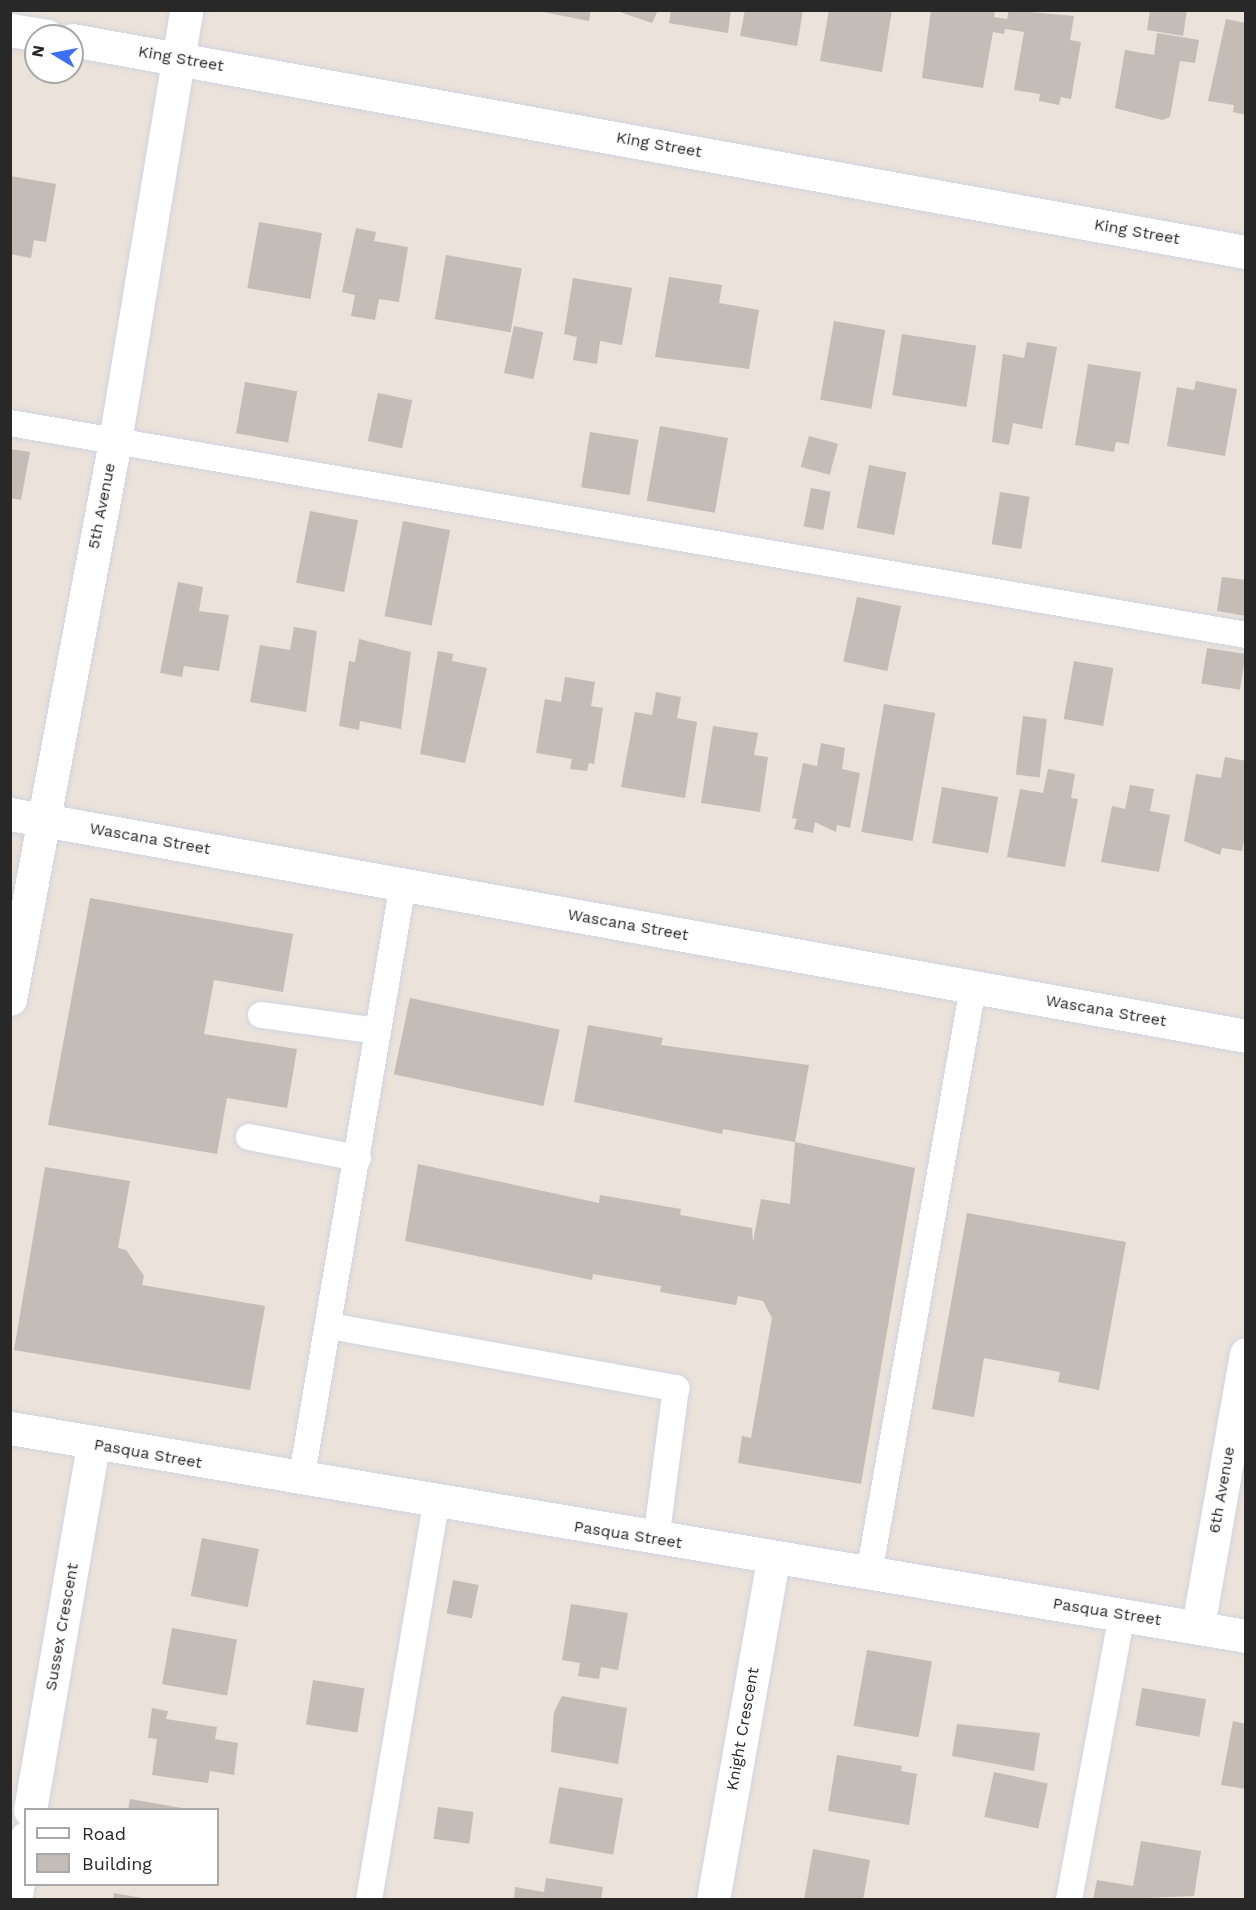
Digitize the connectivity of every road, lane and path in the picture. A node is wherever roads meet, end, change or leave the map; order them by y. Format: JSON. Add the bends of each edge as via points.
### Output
{"nodes":[{"id":1,"x":186,"y":10,"type":"edge"},
{"id":2,"x":84,"y":42,"type":"edge"},
{"id":3,"x":178,"y":58,"type":"junction"},
{"id":4,"x":1245,"y":252,"type":"edge"},
{"id":5,"x":10,"y":423,"type":"edge"},
{"id":6,"x":115,"y":441,"type":"junction"},
{"id":7,"x":1245,"y":635,"type":"edge"},
{"id":8,"x":10,"y":814,"type":"edge"},
{"id":9,"x":43,"y":820,"type":"junction"},
{"id":10,"x":403,"y":884,"type":"junction"},
{"id":11,"x":973,"y":987,"type":"junction"},
{"id":12,"x":10,"y":999,"type":"edge"},
{"id":13,"x":261,"y":1015,"type":"dead end"},
{"id":14,"x":378,"y":1030,"type":"junction"},
{"id":15,"x":1245,"y":1036,"type":"edge"},
{"id":16,"x":249,"y":1137,"type":"dead end"},
{"id":17,"x":358,"y":1158,"type":"junction"},
{"id":18,"x":330,"y":1326,"type":"junction"},
{"id":19,"x":1245,"y":1354,"type":"edge"},
{"id":20,"x":10,"y":1428,"type":"edge"},
{"id":21,"x":93,"y":1445,"type":"junction"},
{"id":22,"x":301,"y":1480,"type":"junction"},
{"id":23,"x":436,"y":1503,"type":"junction"},
{"id":24,"x":656,"y":1539,"type":"junction"},
{"id":25,"x":773,"y":1558,"type":"junction"},
{"id":26,"x":869,"y":1574,"type":"junction"},
{"id":27,"x":1122,"y":1614,"type":"junction"},
{"id":28,"x":1198,"y":1626,"type":"junction"},
{"id":29,"x":1245,"y":1636,"type":"edge"},
{"id":30,"x":30,"y":1808,"type":"edge"},
{"id":31,"x":24,"y":1849,"type":"edge"},
{"id":32,"x":15,"y":1899,"type":"edge"},
{"id":33,"x":369,"y":1899,"type":"edge"},
{"id":34,"x":713,"y":1899,"type":"edge"},
{"id":35,"x":1069,"y":1899,"type":"edge"}],
"edges":[{"from":1,"to":3,"type":"street","name":"5th Avenue"},
{"from":2,"to":3,"type":"street","name":"King Street"},
{"from":3,"to":4,"type":"street","name":"King Street"},
{"from":3,"to":6,"type":"street","name":"5th Avenue"},
{"from":5,"to":6,"type":"lane"},
{"from":6,"to":7,"type":"lane"},
{"from":6,"to":9,"type":"street","name":"5th Avenue"},
{"from":8,"to":9,"type":"street","name":"Wascana Street"},
{"from":9,"to":10,"type":"street","name":"Wascana Street"},
{"from":9,"to":12,"type":"street","name":"5th Avenue"},
{"from":10,"to":11,"type":"street","name":"Wascana Street"},
{"from":10,"to":14,"type":"lane"},
{"from":11,"to":15,"type":"street","name":"Wascana Street"},
{"from":11,"to":26,"type":"lane"},
{"from":13,"to":14,"type":"lane"},
{"from":14,"to":17,"type":"lane"},
{"from":16,"to":17,"type":"lane"},
{"from":17,"to":18,"type":"lane"},
{"from":18,"to":22,"type":"lane"},
{"from":18,"to":24,"type":"lane","via":[[676,1388]]},
{"from":19,"to":28,"type":"street","name":"6th Avenue"},
{"from":20,"to":21,"type":"street","name":"Pasqua Street"},
{"from":21,"to":22,"type":"street","name":"Pasqua Street"},
{"from":21,"to":30,"type":"street","name":"Sussex Crescent"},
{"from":22,"to":23,"type":"street","name":"Pasqua Street"},
{"from":23,"to":24,"type":"street","name":"Pasqua Street"},
{"from":23,"to":33,"type":"lane"},
{"from":24,"to":25,"type":"street","name":"Pasqua Street"},
{"from":25,"to":26,"type":"street","name":"Pasqua Street"},
{"from":25,"to":34,"type":"street","name":"Knight Crescent"},
{"from":26,"to":27,"type":"street","name":"Pasqua Street"},
{"from":27,"to":28,"type":"street","name":"Pasqua Street"},
{"from":27,"to":35,"type":"lane"},
{"from":28,"to":29,"type":"street","name":"Pasqua Street"},
{"from":31,"to":32,"type":"street"}]}
